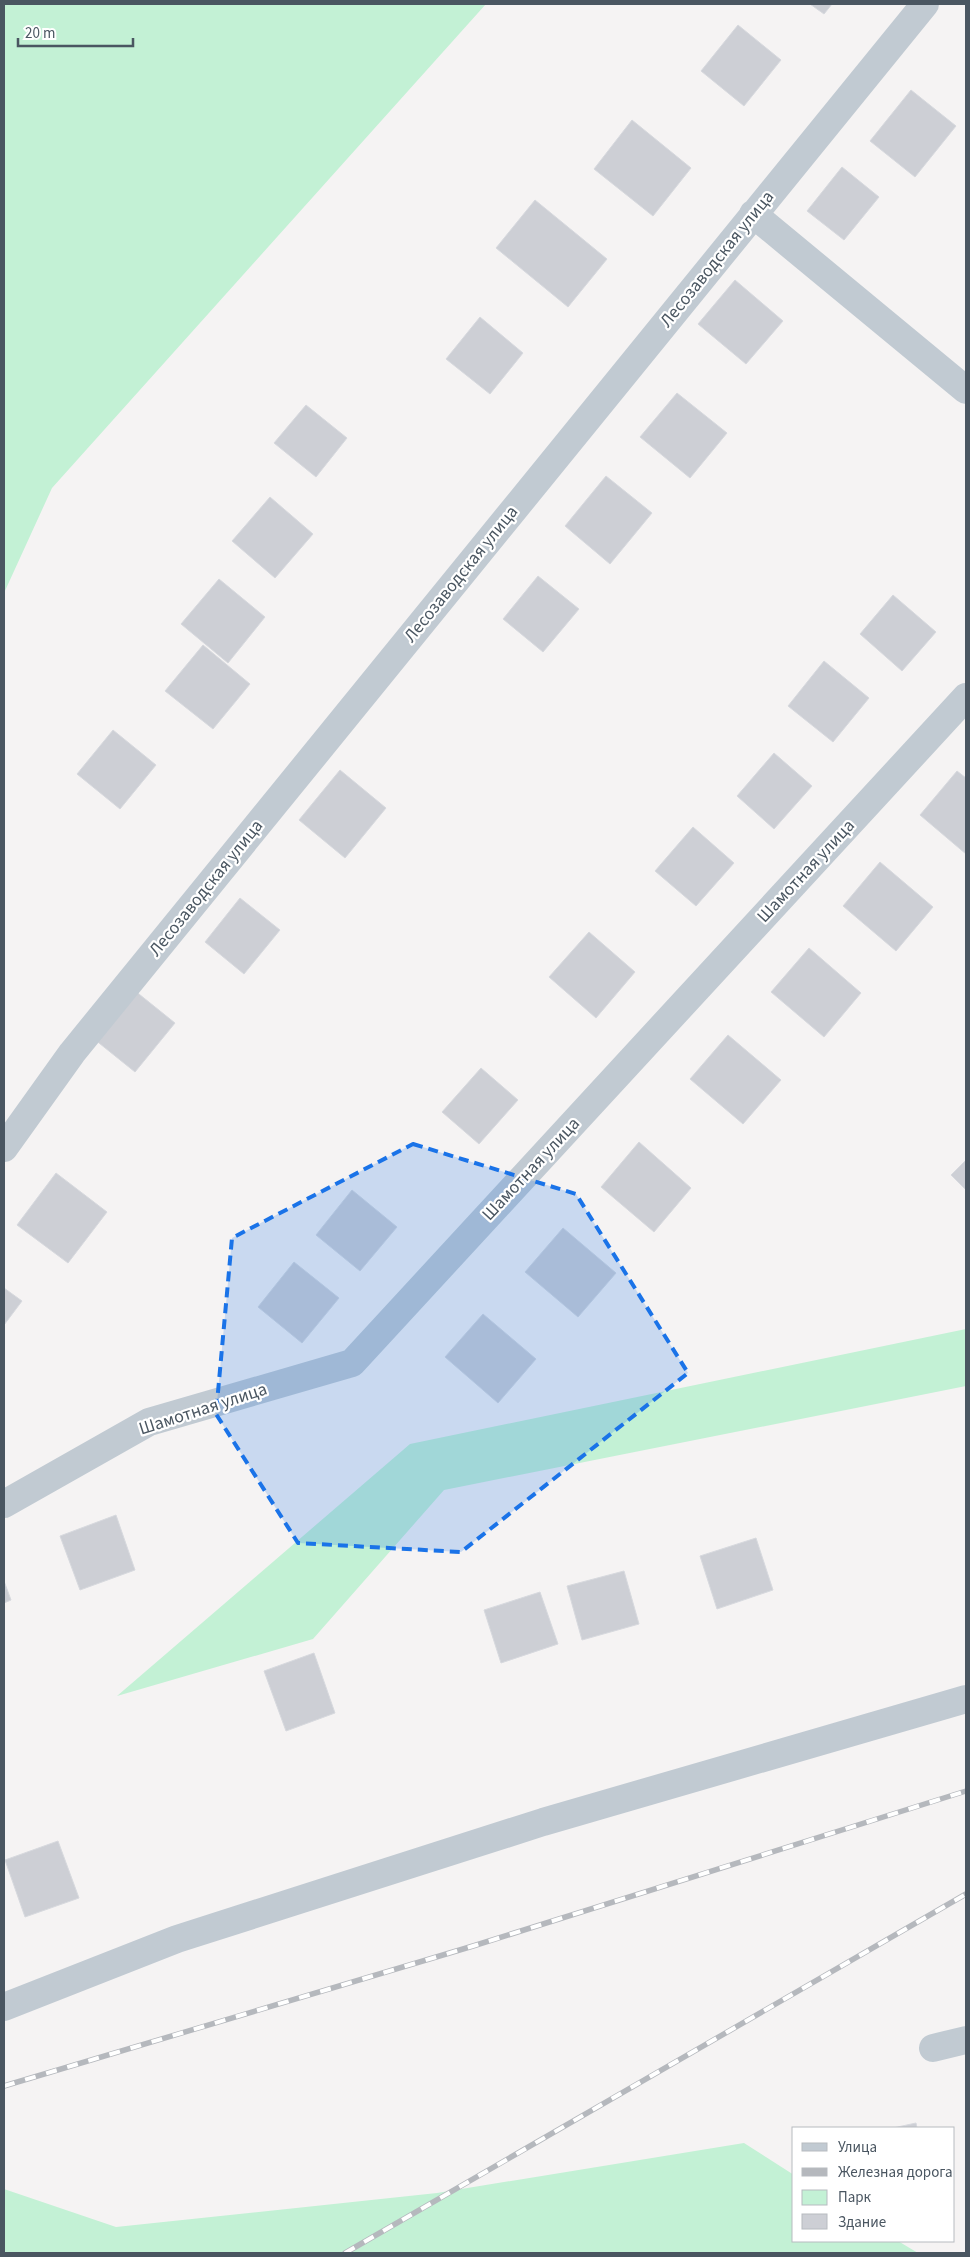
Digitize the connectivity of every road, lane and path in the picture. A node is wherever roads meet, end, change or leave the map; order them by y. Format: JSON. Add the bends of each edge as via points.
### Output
{"nodes":[{"id":1,"x":925,"y":4,"type":"edge"},
{"id":2,"x":753,"y":214,"type":"junction"},
{"id":3,"x":966,"y":390,"type":"edge"},
{"id":4,"x":966,"y":697,"type":"edge"},
{"id":5,"x":4,"y":1148,"type":"edge"},
{"id":6,"x":4,"y":1504,"type":"edge"},
{"id":7,"x":966,"y":1699,"type":"edge"},
{"id":8,"x":4,"y":2007,"type":"edge"},
{"id":9,"x":966,"y":2040,"type":"edge"},
{"id":10,"x":933,"y":2048,"type":"dead end"}],
"edges":[{"from":1,"to":2,"type":"street","name":"Лесозаводская улица"},
{"from":2,"to":3,"type":"street"},
{"from":2,"to":5,"type":"street","name":"Лесозаводская улица","via":[[72,1053]]},
{"from":4,"to":6,"type":"street","name":"Шамотная улица","via":[[352,1363],[149,1422]]},
{"from":7,"to":8,"type":"street","via":[[543,1822],[252,1915],[178,1939]]},
{"from":9,"to":10,"type":"street"}]}
